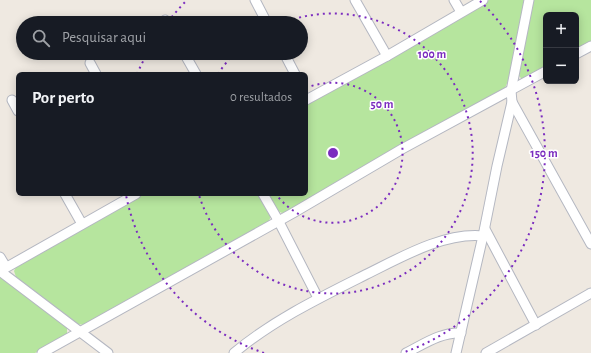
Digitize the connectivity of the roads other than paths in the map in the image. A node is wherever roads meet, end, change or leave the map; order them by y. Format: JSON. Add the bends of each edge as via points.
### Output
{"nodes":[{"id":1,"x":255,"y":0,"type":"edge"},
{"id":2,"x":355,"y":0,"type":"edge"},
{"id":3,"x":454,"y":0,"type":"edge"},
{"id":4,"x":483,"y":0,"type":"edge"},
{"id":5,"x":529,"y":0,"type":"edge"},
{"id":6,"x":461,"y":12,"type":"junction"},
{"id":7,"x":263,"y":16,"type":"edge"},
{"id":8,"x":590,"y":50,"type":"edge"},
{"id":9,"x":579,"y":53,"type":"edge"},
{"id":10,"x":387,"y":56,"type":"junction"},
{"id":11,"x":188,"y":60,"type":"edge"},
{"id":12,"x":288,"y":60,"type":"edge"},
{"id":13,"x":90,"y":63,"type":"dead end"},
{"id":14,"x":95,"y":72,"type":"edge"},
{"id":15,"x":195,"y":72,"type":"edge"},
{"id":16,"x":294,"y":72,"type":"edge"},
{"id":17,"x":543,"y":73,"type":"edge"},
{"id":18,"x":511,"y":91,"type":"junction"},
{"id":19,"x":308,"y":97,"type":"edge"},
{"id":20,"x":12,"y":100,"type":"dead end"},
{"id":21,"x":512,"y":102,"type":"junction"},
{"id":22,"x":16,"y":107,"type":"edge"},
{"id":23,"x":66,"y":196,"type":"edge"},
{"id":24,"x":132,"y":196,"type":"edge"},
{"id":25,"x":264,"y":196,"type":"edge"},
{"id":26,"x":278,"y":220,"type":"junction"},
{"id":27,"x":82,"y":224,"type":"junction"},
{"id":28,"x":484,"y":233,"type":"junction"},
{"id":29,"x":591,"y":244,"type":"edge"},
{"id":30,"x":0,"y":257,"type":"edge"},
{"id":31,"x":2,"y":270,"type":"edge"},
{"id":32,"x":591,"y":293,"type":"edge"},
{"id":33,"x":318,"y":298,"type":"junction"},
{"id":34,"x":536,"y":325,"type":"junction"},
{"id":35,"x":80,"y":332,"type":"junction"},
{"id":36,"x":461,"y":333,"type":"junction"},
{"id":37,"x":48,"y":351,"type":"edge"},
{"id":38,"x":108,"y":353,"type":"edge"},
{"id":39,"x":234,"y":353,"type":"edge"},
{"id":40,"x":406,"y":353,"type":"edge"},
{"id":41,"x":456,"y":353,"type":"edge"},
{"id":42,"x":486,"y":353,"type":"edge"}],
"edges":[{"from":1,"to":7,"type":"street"},
{"from":2,"to":10,"type":"street"},
{"from":3,"to":6,"type":"street"},
{"from":4,"to":6,"type":"street"},
{"from":5,"to":18,"type":"street"},
{"from":6,"to":10,"type":"street"},
{"from":8,"to":9,"type":"street"},
{"from":10,"to":19,"type":"street"},
{"from":11,"to":15,"type":"street"},
{"from":12,"to":16,"type":"street"},
{"from":13,"to":14,"type":"street"},
{"from":17,"to":18,"type":"street"},
{"from":18,"to":21,"type":"street"},
{"from":18,"to":26,"type":"street","via":[[402,149]]},
{"from":20,"to":22,"type":"street"},
{"from":21,"to":28,"type":"street"},
{"from":21,"to":29,"type":"street"},
{"from":23,"to":27,"type":"street"},
{"from":24,"to":27,"type":"street"},
{"from":25,"to":26,"type":"street"},
{"from":26,"to":33,"type":"street"},
{"from":26,"to":35,"type":"street"},
{"from":27,"to":31,"type":"street"},
{"from":28,"to":33,"type":"street","via":[[435,243]]},
{"from":28,"to":34,"type":"street"},
{"from":28,"to":36,"type":"street"},
{"from":30,"to":31,"type":"street"},
{"from":31,"to":35,"type":"street"},
{"from":32,"to":34,"type":"street"},
{"from":33,"to":39,"type":"street"},
{"from":34,"to":42,"type":"street"},
{"from":35,"to":37,"type":"street"},
{"from":35,"to":38,"type":"street"},
{"from":36,"to":40,"type":"street","via":[[444,334]]},
{"from":36,"to":41,"type":"street"}]}
